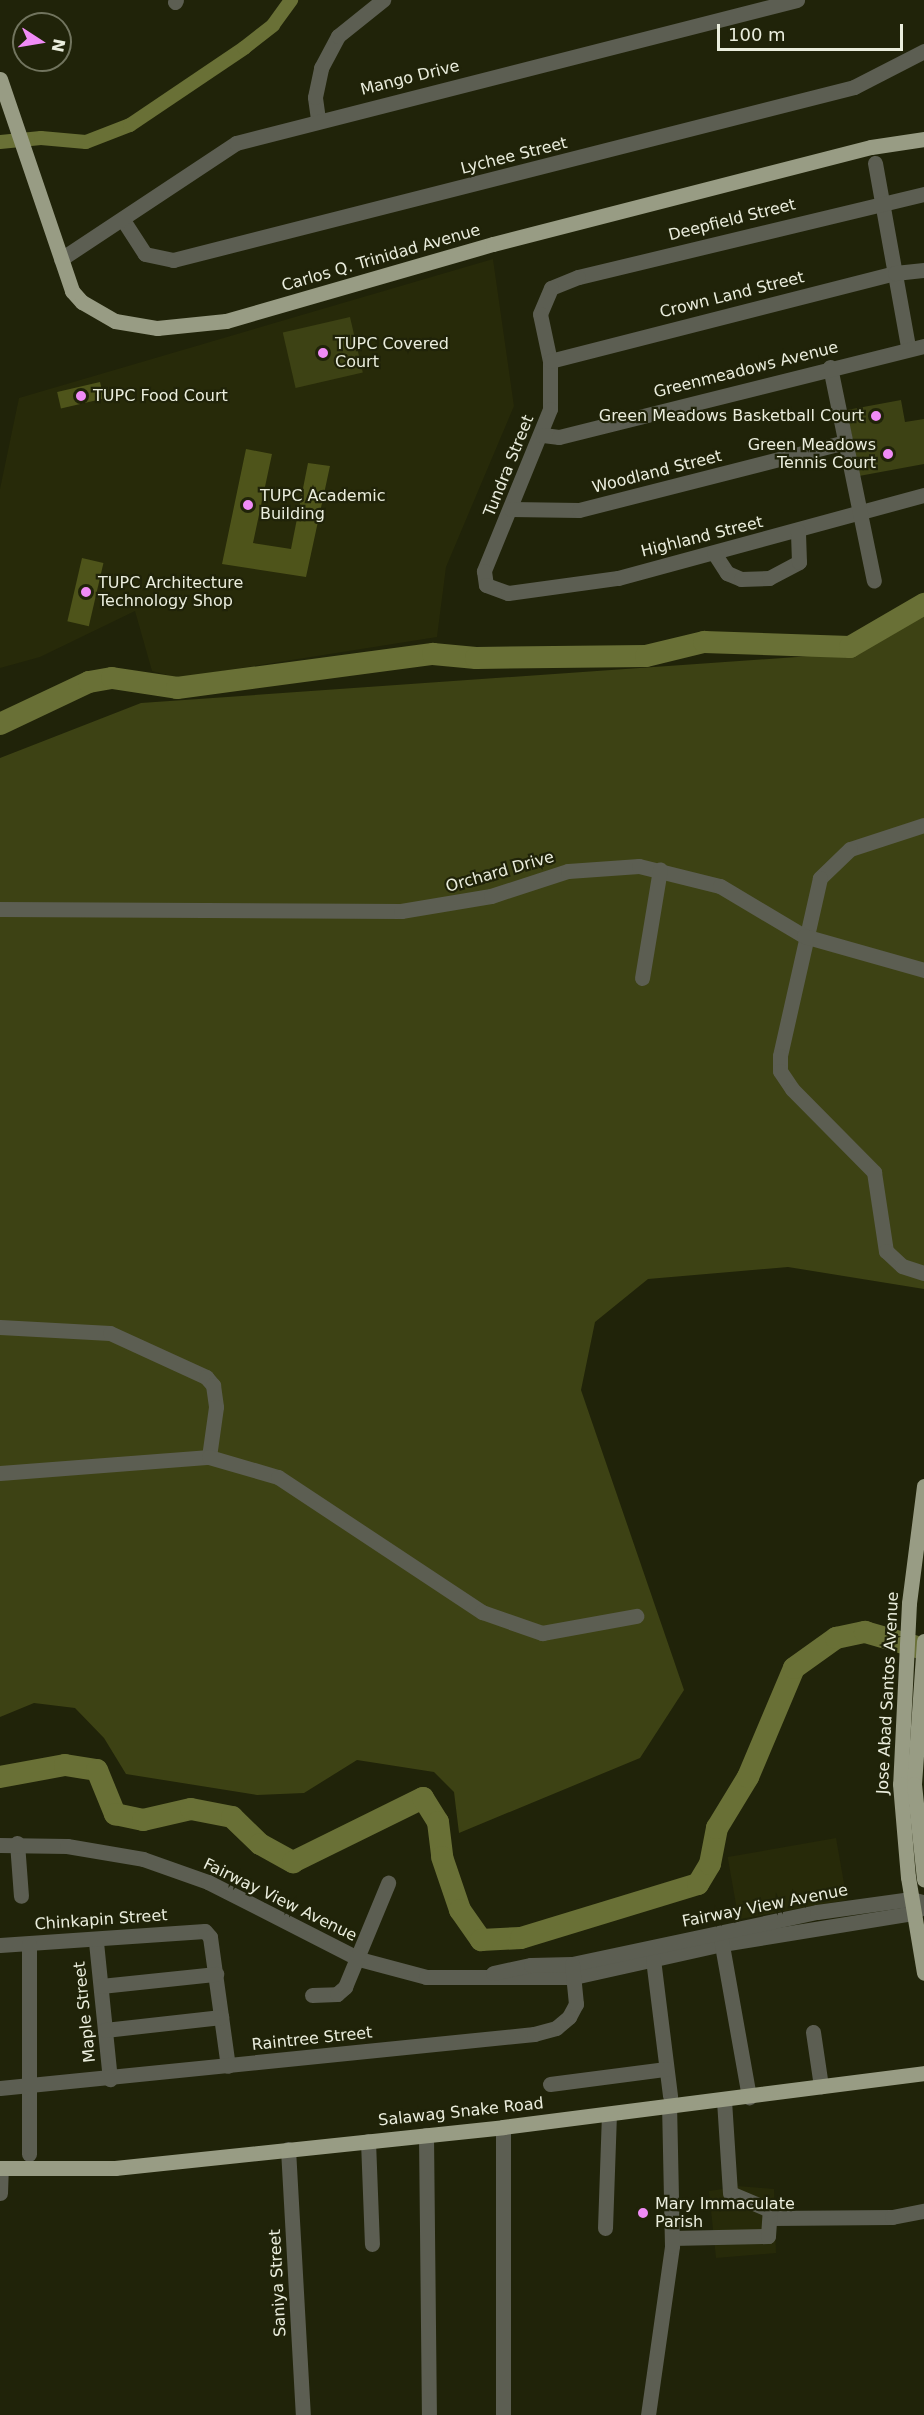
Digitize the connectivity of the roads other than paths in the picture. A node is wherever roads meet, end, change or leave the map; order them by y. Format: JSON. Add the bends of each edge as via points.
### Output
{"nodes":[{"id":1,"x":382,"y":0,"type":"edge"},
{"id":2,"x":797,"y":0,"type":"edge"},
{"id":3,"x":924,"y":51,"type":"edge"},
{"id":4,"x":0,"y":79,"type":"edge"},
{"id":5,"x":318,"y":119,"type":"junction"},
{"id":6,"x":924,"y":139,"type":"edge"},
{"id":7,"x":875,"y":163,"type":"dead end"},
{"id":8,"x":924,"y":194,"type":"edge"},
{"id":9,"x":882,"y":201,"type":"junction"},
{"id":10,"x":123,"y":220,"type":"junction"},
{"id":11,"x":61,"y":259,"type":"junction"},
{"id":12,"x":924,"y":270,"type":"edge"},
{"id":13,"x":895,"y":273,"type":"junction"},
{"id":14,"x":551,"y":288,"type":"joint"},
{"id":15,"x":924,"y":346,"type":"edge"},
{"id":16,"x":908,"y":347,"type":"junction"},
{"id":17,"x":550,"y":361,"type":"junction"},
{"id":18,"x":830,"y":367,"type":"junction"},
{"id":19,"x":543,"y":435,"type":"junction"},
{"id":20,"x":845,"y":442,"type":"junction"},
{"id":21,"x":924,"y":495,"type":"edge"},
{"id":22,"x":511,"y":508,"type":"junction"},
{"id":23,"x":859,"y":514,"type":"junction"},
{"id":24,"x":798,"y":531,"type":"junction"},
{"id":25,"x":714,"y":553,"type":"junction"},
{"id":26,"x":874,"y":581,"type":"dead end"},
{"id":27,"x":486,"y":585,"type":"joint"},
{"id":28,"x":924,"y":825,"type":"edge"},
{"id":29,"x":660,"y":869,"type":"junction"},
{"id":30,"x":0,"y":909,"type":"edge"},
{"id":31,"x":804,"y":936,"type":"junction"},
{"id":32,"x":922,"y":969,"type":"edge"},
{"id":33,"x":642,"y":978,"type":"dead end"},
{"id":34,"x":924,"y":1273,"type":"edge"},
{"id":35,"x":0,"y":1328,"type":"edge"},
{"id":36,"x":209,"y":1457,"type":"junction"},
{"id":37,"x":0,"y":1473,"type":"edge"},
{"id":38,"x":924,"y":1486,"type":"edge"},
{"id":39,"x":636,"y":1616,"type":"dead end"},
{"id":40,"x":924,"y":1641,"type":"edge"},
{"id":41,"x":900,"y":1752,"type":"junction"},
{"id":42,"x":920,"y":1753,"type":"edge"},
{"id":43,"x":17,"y":1843,"type":"junction"},
{"id":44,"x":0,"y":1845,"type":"edge"},
{"id":45,"x":924,"y":1879,"type":"edge"},
{"id":46,"x":388,"y":1883,"type":"dead end"},
{"id":47,"x":21,"y":1896,"type":"dead end"},
{"id":48,"x":918,"y":1905,"type":"edge"},
{"id":49,"x":721,"y":1938,"type":"junction"},
{"id":50,"x":96,"y":1942,"type":"junction"},
{"id":51,"x":30,"y":1944,"type":"junction"},
{"id":52,"x":0,"y":1945,"type":"edge"},
{"id":53,"x":359,"y":1959,"type":"junction"},
{"id":54,"x":653,"y":1959,"type":"junction"},
{"id":55,"x":573,"y":1971,"type":"junction"},
{"id":56,"x":924,"y":1973,"type":"edge"},
{"id":57,"x":216,"y":1974,"type":"junction"},
{"id":58,"x":100,"y":1986,"type":"junction"},
{"id":59,"x":312,"y":1995,"type":"dead end"},
{"id":60,"x":221,"y":2017,"type":"junction"},
{"id":61,"x":105,"y":2030,"type":"junction"},
{"id":62,"x":813,"y":2032,"type":"dead end"},
{"id":63,"x":228,"y":2066,"type":"junction"},
{"id":64,"x":666,"y":2068,"type":"junction"},
{"id":65,"x":924,"y":2073,"type":"edge"},
{"id":66,"x":110,"y":2079,"type":"junction"},
{"id":67,"x":550,"y":2084,"type":"dead end"},
{"id":68,"x":821,"y":2086,"type":"junction"},
{"id":69,"x":29,"y":2087,"type":"junction"},
{"id":70,"x":0,"y":2088,"type":"edge"},
{"id":71,"x":749,"y":2097,"type":"junction"},
{"id":72,"x":724,"y":2100,"type":"junction"},
{"id":73,"x":669,"y":2101,"type":"junction"},
{"id":74,"x":609,"y":2114,"type":"junction"},
{"id":75,"x":503,"y":2127,"type":"junction"},
{"id":76,"x":426,"y":2135,"type":"junction"},
{"id":77,"x":368,"y":2141,"type":"junction"},
{"id":78,"x":288,"y":2149,"type":"junction"},
{"id":79,"x":29,"y":2154,"type":"dead end"},
{"id":80,"x":0,"y":2168,"type":"edge"},
{"id":81,"x":0,"y":2193,"type":"edge"},
{"id":82,"x":924,"y":2211,"type":"edge"},
{"id":83,"x":771,"y":2218,"type":"junction"},
{"id":84,"x":604,"y":2228,"type":"dead end"},
{"id":85,"x":672,"y":2238,"type":"junction"},
{"id":86,"x":372,"y":2244,"type":"dead end"},
{"id":87,"x":303,"y":2415,"type":"edge"},
{"id":88,"x":429,"y":2415,"type":"edge"},
{"id":89,"x":503,"y":2415,"type":"edge"},
{"id":90,"x":648,"y":2415,"type":"edge"}],
"edges":[{"from":1,"to":5,"type":"street","via":[[359,15],[330,52],[315,97]]},
{"from":2,"to":5,"type":"street","name":"Mango Drive"},
{"from":3,"to":10,"type":"street","name":"Lychee Street","via":[[854,87],[173,260],[145,254]]},
{"from":4,"to":11,"type":"main road","name":"Carlos Q. Trinidad Avenue"},
{"from":5,"to":10,"type":"street","name":"Mango Drive","via":[[237,143]]},
{"from":6,"to":11,"type":"main road","name":"Carlos Q. Trinidad Avenue","via":[[871,147],[516,238],[198,326],[157,328],[115,321],[81,302],[72,291]]},
{"from":7,"to":9,"type":"street"},
{"from":8,"to":9,"type":"street","name":"Deepfield Street"},
{"from":9,"to":13,"type":"street"},
{"from":9,"to":14,"type":"street","name":"Deepfield Street","via":[[578,277]]},
{"from":10,"to":11,"type":"street","name":"Mango Drive"},
{"from":12,"to":13,"type":"street","name":"Crown Land Street"},
{"from":13,"to":16,"type":"street"},
{"from":13,"to":17,"type":"street","name":"Crown Land Street"},
{"from":14,"to":17,"type":"street","name":"Tundra Street","via":[[540,314]]},
{"from":15,"to":16,"type":"street","name":"Greenmeadows Avenue"},
{"from":16,"to":18,"type":"street","name":"Greenmeadows Avenue"},
{"from":17,"to":19,"type":"street","name":"Tundra Street","via":[[550,409]]},
{"from":18,"to":19,"type":"street","name":"Greenmeadows Avenue","via":[[559,437]]},
{"from":18,"to":20,"type":"street"},
{"from":19,"to":22,"type":"street","name":"Tundra Street"},
{"from":20,"to":22,"type":"street","name":"Woodland Street","via":[[579,510]]},
{"from":20,"to":23,"type":"street"},
{"from":21,"to":23,"type":"street","name":"Highland Street"},
{"from":22,"to":27,"type":"street","name":"Tundra Street","via":[[484,571]]},
{"from":23,"to":24,"type":"street","name":"Highland Street"},
{"from":23,"to":26,"type":"street"},
{"from":24,"to":25,"type":"street","name":"Highland Street"},
{"from":24,"to":25,"type":"street","via":[[799,562],[769,578],[741,579],[727,573]]},
{"from":25,"to":27,"type":"street","name":"Highland Street","via":[[618,578],[519,592],[495,591]]},
{"from":28,"to":31,"type":"street","via":[[850,849],[834,860],[820,878]]},
{"from":29,"to":30,"type":"street","name":"Orchard Drive","via":[[600,866],[568,871],[456,905],[401,911]]},
{"from":29,"to":31,"type":"street","name":"Orchard Drive","via":[[720,886]]},
{"from":29,"to":33,"type":"street"},
{"from":31,"to":32,"type":"street","name":"Orchard Drive"},
{"from":31,"to":34,"type":"street","via":[[782,1036],[780,1071],[792,1089],[874,1172],[881,1239],[892,1260]]},
{"from":35,"to":36,"type":"street","via":[[95,1329],[206,1377],[213,1385],[216,1407]]},
{"from":36,"to":37,"type":"street"},
{"from":36,"to":39,"type":"street","via":[[278,1477],[482,1612],[542,1634]]},
{"from":38,"to":41,"type":"main road","name":"Jose Abad Santos Avenue","via":[[909,1603]]},
{"from":40,"to":42,"type":"main road","name":"Jose Abad Santos Avenue"},
{"from":41,"to":42,"type":"street"},
{"from":41,"to":48,"type":"main road","name":"Jose Abad Santos Avenue"},
{"from":42,"to":45,"type":"main road","name":"Jose Abad Santos Avenue","via":[[915,1810]]},
{"from":43,"to":44,"type":"street","name":"Fairway View Avenue"},
{"from":43,"to":47,"type":"street"},
{"from":43,"to":53,"type":"street","name":"Fairway View Avenue","via":[[67,1846],[143,1859],[208,1882]]},
{"from":46,"to":53,"type":"street"},
{"from":48,"to":49,"type":"street","name":"Fairway View Avenue"},
{"from":48,"to":56,"type":"main road","name":"Jose Abad Santos Avenue"},
{"from":49,"to":54,"type":"street","name":"Fairway View Avenue"},
{"from":49,"to":55,"type":"street","name":"Fairway View Avenue"},
{"from":49,"to":71,"type":"street"},
{"from":50,"to":51,"type":"street","name":"Chinkapin Street"},
{"from":50,"to":57,"type":"street","name":"Chinkapin Street","via":[[205,1931],[210,1937]]},
{"from":50,"to":58,"type":"street","name":"Maple Street"},
{"from":51,"to":52,"type":"street","name":"Chinkapin Street"},
{"from":51,"to":69,"type":"street"},
{"from":53,"to":55,"type":"street","name":"Fairway View Avenue","via":[[426,1977],[473,1978],[531,1965]]},
{"from":53,"to":59,"type":"street","via":[[336,1994]]},
{"from":54,"to":55,"type":"street","name":"Fairway View Avenue"},
{"from":54,"to":64,"type":"street"},
{"from":55,"to":63,"type":"street","name":"Raintree Street","via":[[576,2004],[569,2017],[545,2031]]},
{"from":57,"to":58,"type":"street"},
{"from":57,"to":60,"type":"street"},
{"from":58,"to":61,"type":"street","name":"Maple Street"},
{"from":60,"to":61,"type":"street"},
{"from":60,"to":63,"type":"street"},
{"from":61,"to":66,"type":"street","name":"Maple Street"},
{"from":62,"to":68,"type":"street"},
{"from":63,"to":66,"type":"street","name":"Raintree Street"},
{"from":64,"to":67,"type":"street"},
{"from":64,"to":73,"type":"street"},
{"from":65,"to":68,"type":"main road","name":"Salawag Snake Road"},
{"from":66,"to":69,"type":"street","name":"Raintree Street"},
{"from":68,"to":71,"type":"main road","name":"Salawag Snake Road"},
{"from":69,"to":70,"type":"street","name":"Raintree Street"},
{"from":69,"to":79,"type":"street"},
{"from":71,"to":72,"type":"main road","name":"Salawag Snake Road"},
{"from":72,"to":73,"type":"main road","name":"Salawag Snake Road"},
{"from":72,"to":83,"type":"street","via":[[730,2193],[763,2204]]},
{"from":73,"to":74,"type":"main road","name":"Salawag Snake Road"},
{"from":73,"to":85,"type":"street"},
{"from":74,"to":75,"type":"main road","name":"Salawag Snake Road"},
{"from":74,"to":84,"type":"street"},
{"from":75,"to":76,"type":"main road","name":"Salawag Snake Road"},
{"from":75,"to":89,"type":"street"},
{"from":76,"to":77,"type":"main road","name":"Salawag Snake Road"},
{"from":76,"to":88,"type":"street"},
{"from":77,"to":78,"type":"main road","name":"Salawag Snake Road"},
{"from":77,"to":86,"type":"street"},
{"from":78,"to":80,"type":"main road","name":"Salawag Snake Road","via":[[115,2168]]},
{"from":78,"to":87,"type":"street","name":"Saniya Street"},
{"from":80,"to":81,"type":"street"},
{"from":82,"to":83,"type":"street","via":[[892,2217]]},
{"from":83,"to":85,"type":"street","via":[[768,2236]]},
{"from":85,"to":90,"type":"street","via":[[664,2328]]}]}
